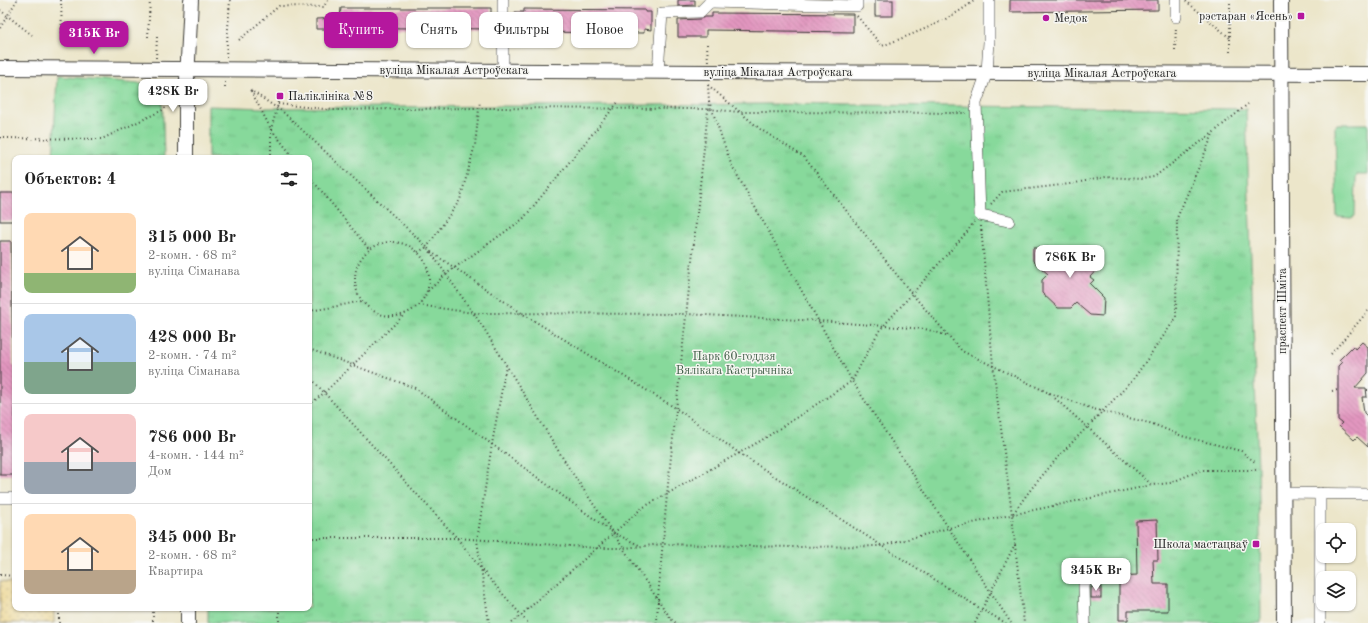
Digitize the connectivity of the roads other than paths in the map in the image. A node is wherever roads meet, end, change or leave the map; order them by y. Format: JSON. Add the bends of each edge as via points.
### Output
{"nodes":[{"id":1,"x":191,"y":0,"type":"edge"},
{"id":2,"x":503,"y":0,"type":"edge"},
{"id":3,"x":989,"y":0,"type":"edge"},
{"id":4,"x":1176,"y":0,"type":"edge"},
{"id":5,"x":1281,"y":0,"type":"edge"},
{"id":6,"x":710,"y":1,"type":"edge"},
{"id":7,"x":853,"y":3,"type":"edge"},
{"id":8,"x":1176,"y":17,"type":"road end"},
{"id":9,"x":0,"y":68,"type":"edge"},
{"id":10,"x":187,"y":69,"type":"junction"},
{"id":11,"x":503,"y":71,"type":"junction"},
{"id":12,"x":658,"y":72,"type":"junction"},
{"id":13,"x":987,"y":72,"type":"junction"},
{"id":14,"x":1282,"y":74,"type":"junction"},
{"id":15,"x":1368,"y":74,"type":"edge"},
{"id":16,"x":186,"y":155,"type":"edge"},
{"id":17,"x":1009,"y":221,"type":"dead end"},
{"id":18,"x":1284,"y":493,"type":"junction"},
{"id":19,"x":1320,"y":494,"type":"junction"},
{"id":20,"x":1368,"y":494,"type":"edge"},
{"id":21,"x":0,"y":498,"type":"edge"},
{"id":22,"x":12,"y":498,"type":"edge"},
{"id":23,"x":1117,"y":566,"type":"dead end"},
{"id":24,"x":188,"y":611,"type":"edge"},
{"id":25,"x":188,"y":623,"type":"edge"},
{"id":26,"x":1085,"y":623,"type":"edge"},
{"id":27,"x":1284,"y":623,"type":"edge"},
{"id":28,"x":1320,"y":623,"type":"edge"}],
"edges":[{"from":1,"to":10,"type":"main road"},
{"from":2,"to":11,"type":"lane"},
{"from":3,"to":13,"type":"lane"},
{"from":4,"to":8,"type":"lane"},
{"from":5,"to":14,"type":"main road","name":"праспект Шміта"},
{"from":6,"to":7,"type":"lane"},
{"from":6,"to":12,"type":"lane","via":[[700,12],[662,13]]},
{"from":9,"to":10,"type":"main road","name":"вуліца Мікалая Астроўскага"},
{"from":10,"to":11,"type":"main road","name":"вуліца Мікалая Астроўскага"},
{"from":10,"to":16,"type":"main road"},
{"from":11,"to":12,"type":"main road","name":"вуліца Мікалая Астроўскага"},
{"from":12,"to":13,"type":"main road","name":"вуліца Мікалая Астроўскага"},
{"from":13,"to":14,"type":"main road","name":"вуліца Мікалая Астроўскага"},
{"from":13,"to":17,"type":"lane","via":[[976,103],[980,214]]},
{"from":14,"to":15,"type":"main road","name":"вуліца Мікалая Астроўскага"},
{"from":14,"to":18,"type":"main road","name":"праспект Шміта"},
{"from":18,"to":19,"type":"lane"},
{"from":18,"to":27,"type":"main road","name":"праспект Шміта"},
{"from":19,"to":20,"type":"lane"},
{"from":19,"to":28,"type":"lane"},
{"from":21,"to":22,"type":"lane"},
{"from":23,"to":26,"type":"lane","via":[[1093,570],[1084,585]]},
{"from":24,"to":25,"type":"main road"}]}
